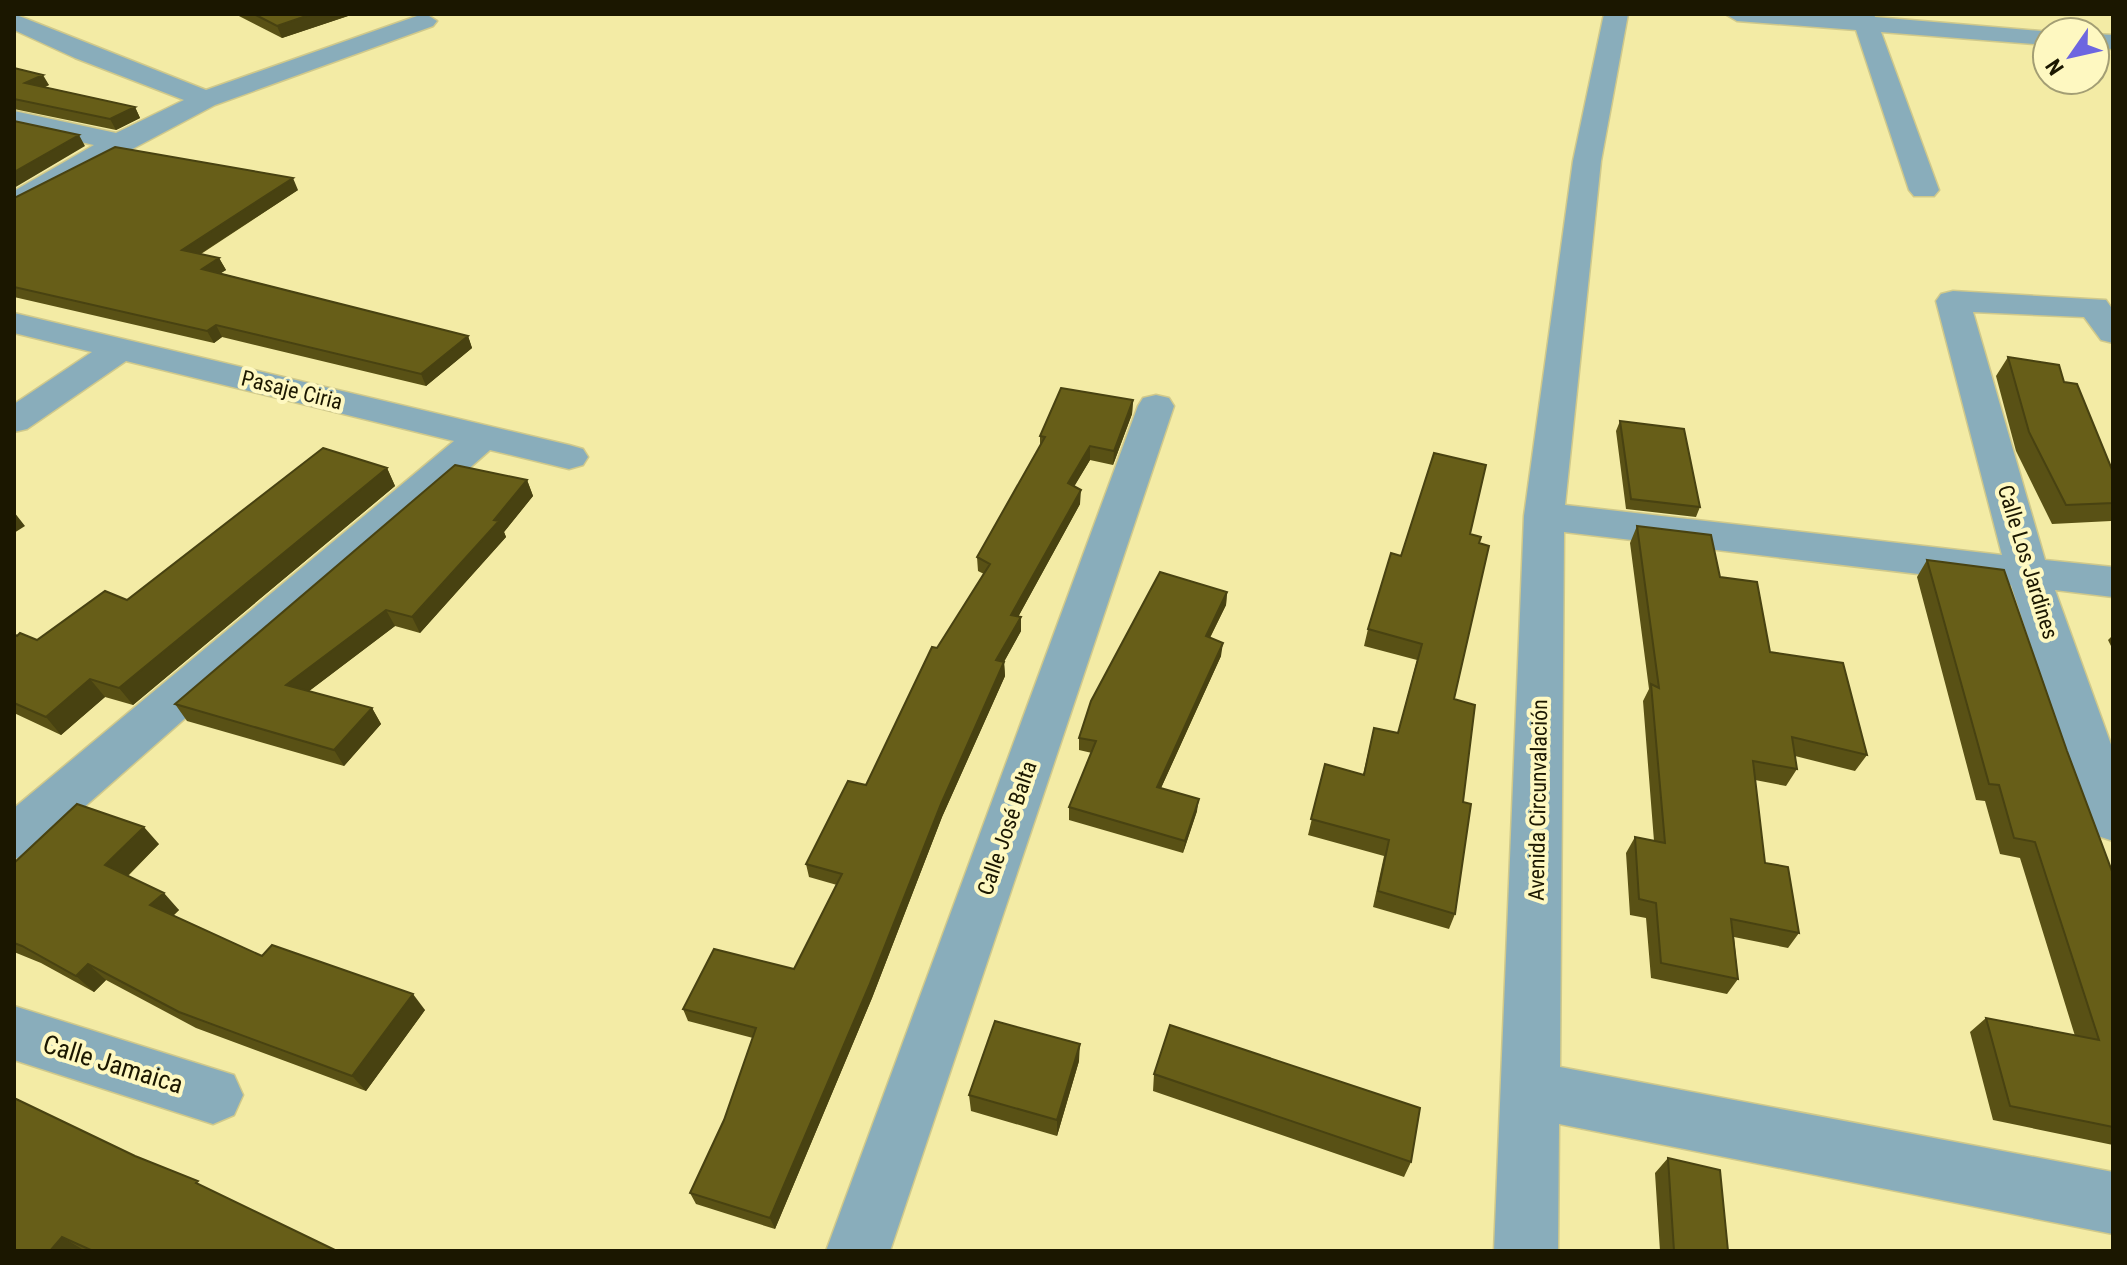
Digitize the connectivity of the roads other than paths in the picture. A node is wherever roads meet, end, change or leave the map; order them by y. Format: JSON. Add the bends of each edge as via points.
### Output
{"nodes":[{"id":1,"x":1616,"y":14,"type":"edge"},
{"id":2,"x":1737,"y":14,"type":"edge"},
{"id":3,"x":418,"y":17,"type":"edge"},
{"id":4,"x":1863,"y":20,"type":"edge"},
{"id":5,"x":14,"y":21,"type":"edge"},
{"id":6,"x":2031,"y":36,"type":"edge"},
{"id":7,"x":206,"y":99,"type":"junction"},
{"id":8,"x":14,"y":119,"type":"edge"},
{"id":9,"x":119,"y":142,"type":"junction"},
{"id":10,"x":1924,"y":190,"type":"dead end"},
{"id":11,"x":14,"y":203,"type":"edge"},
{"id":12,"x":2104,"y":320,"type":"edge"},
{"id":13,"x":14,"y":323,"type":"edge"},
{"id":14,"x":120,"y":349,"type":"junction"},
{"id":15,"x":1156,"y":406,"type":"dead end"},
{"id":16,"x":14,"y":421,"type":"edge"},
{"id":17,"x":483,"y":436,"type":"junction"},
{"id":18,"x":569,"y":457,"type":"dead end"},
{"id":19,"x":1544,"y":516,"type":"junction"},
{"id":20,"x":2028,"y":573,"type":"junction"},
{"id":21,"x":2113,"y":582,"type":"edge"},
{"id":22,"x":2113,"y":820,"type":"edge"},
{"id":23,"x":14,"y":838,"type":"edge"},
{"id":24,"x":14,"y":1033,"type":"edge"},
{"id":25,"x":1532,"y":1090,"type":"junction"},
{"id":26,"x":213,"y":1095,"type":"dead end"},
{"id":27,"x":2113,"y":1203,"type":"edge"},
{"id":28,"x":858,"y":1251,"type":"edge"},
{"id":29,"x":1526,"y":1251,"type":"edge"}],
"edges":[{"from":1,"to":19,"type":"street","name":"Avenida Circunvalación","via":[[1587,161]]},
{"from":2,"to":4,"type":"street"},
{"from":3,"to":7,"type":"street"},
{"from":4,"to":6,"type":"street"},
{"from":4,"to":10,"type":"street"},
{"from":5,"to":7,"type":"street"},
{"from":7,"to":9,"type":"street"},
{"from":8,"to":9,"type":"street"},
{"from":9,"to":11,"type":"street"},
{"from":12,"to":20,"type":"street","name":"Calle Los Jardines","via":[[1953,301]]},
{"from":13,"to":14,"type":"street","name":"Pasaje Ciria"},
{"from":14,"to":16,"type":"street"},
{"from":14,"to":17,"type":"street","name":"Pasaje Ciria"},
{"from":15,"to":28,"type":"street","name":"Calle José Balta"},
{"from":17,"to":18,"type":"street","name":"Pasaje Ciria"},
{"from":17,"to":23,"type":"street"},
{"from":19,"to":20,"type":"street"},
{"from":19,"to":25,"type":"street","name":"Avenida Circunvalación"},
{"from":20,"to":21,"type":"street"},
{"from":20,"to":22,"type":"street","name":"Calle Los Jardines"},
{"from":24,"to":26,"type":"street","name":"Calle Jamaica"},
{"from":25,"to":27,"type":"street"},
{"from":25,"to":29,"type":"street","name":"Avenida Circunvalación"}]}
